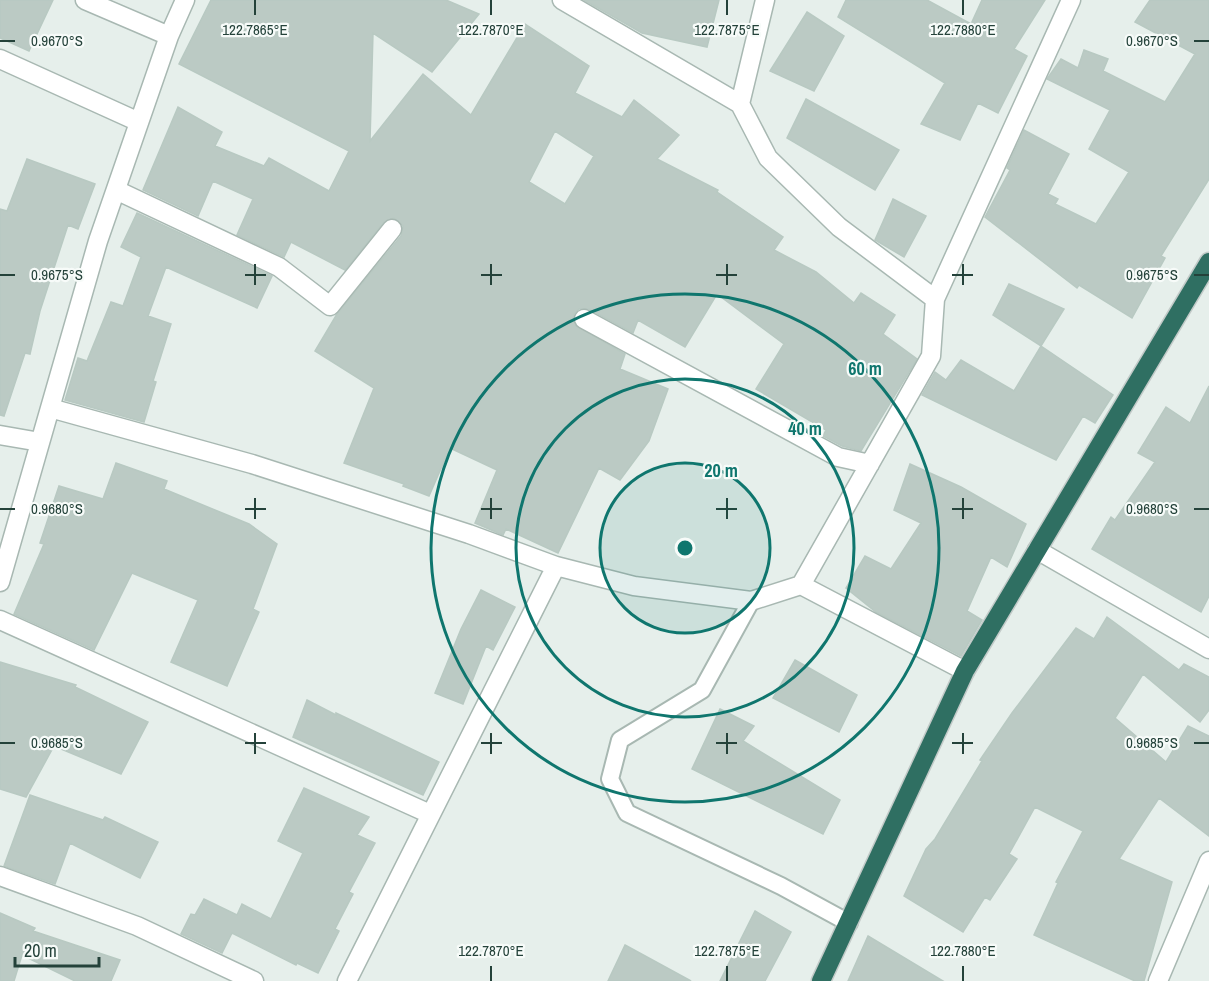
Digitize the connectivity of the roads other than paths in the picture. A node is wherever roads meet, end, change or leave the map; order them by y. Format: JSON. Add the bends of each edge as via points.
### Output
{"nodes":[{"id":1,"x":86,"y":0,"type":"edge"},
{"id":2,"x":185,"y":0,"type":"edge"},
{"id":3,"x":562,"y":0,"type":"edge"},
{"id":4,"x":765,"y":0,"type":"edge"},
{"id":5,"x":1071,"y":0,"type":"edge"},
{"id":6,"x":169,"y":36,"type":"junction"},
{"id":7,"x":0,"y":59,"type":"edge"},
{"id":8,"x":740,"y":104,"type":"junction"},
{"id":9,"x":140,"y":122,"type":"junction"},
{"id":10,"x":116,"y":190,"type":"junction"},
{"id":11,"x":392,"y":229,"type":"dead end"},
{"id":12,"x":1209,"y":262,"type":"edge"},
{"id":13,"x":935,"y":299,"type":"junction"},
{"id":14,"x":584,"y":319,"type":"dead end"},
{"id":15,"x":50,"y":408,"type":"junction"},
{"id":16,"x":0,"y":435,"type":"edge"},
{"id":17,"x":40,"y":442,"type":"junction"},
{"id":18,"x":870,"y":464,"type":"junction"},
{"id":19,"x":1038,"y":550,"type":"junction"},
{"id":20,"x":556,"y":566,"type":"junction"},
{"id":21,"x":0,"y":582,"type":"edge"},
{"id":22,"x":801,"y":585,"type":"junction"},
{"id":23,"x":751,"y":601,"type":"junction"},
{"id":24,"x":0,"y":620,"type":"edge"},
{"id":25,"x":1209,"y":649,"type":"edge"},
{"id":26,"x":965,"y":671,"type":"junction"},
{"id":27,"x":430,"y":814,"type":"junction"},
{"id":28,"x":1209,"y":861,"type":"edge"},
{"id":29,"x":0,"y":876,"type":"edge"},
{"id":30,"x":849,"y":923,"type":"junction"},
{"id":31,"x":254,"y":981,"type":"edge"},
{"id":32,"x":346,"y":981,"type":"edge"},
{"id":33,"x":821,"y":981,"type":"edge"},
{"id":34,"x":1158,"y":981,"type":"edge"}],
"edges":[{"from":1,"to":6,"type":"street"},
{"from":2,"to":6,"type":"street"},
{"from":3,"to":8,"type":"street"},
{"from":4,"to":8,"type":"street"},
{"from":5,"to":13,"type":"street"},
{"from":6,"to":9,"type":"street"},
{"from":7,"to":9,"type":"street"},
{"from":8,"to":13,"type":"street","via":[[768,158],[840,226]]},
{"from":9,"to":10,"type":"street"},
{"from":10,"to":11,"type":"street","via":[[279,267],[330,306]]},
{"from":10,"to":15,"type":"street"},
{"from":12,"to":19,"type":"highway"},
{"from":13,"to":18,"type":"street","via":[[931,356]]},
{"from":14,"to":18,"type":"street","via":[[838,458]]},
{"from":15,"to":17,"type":"street"},
{"from":15,"to":20,"type":"street","via":[[252,464]]},
{"from":16,"to":17,"type":"street"},
{"from":17,"to":21,"type":"street"},
{"from":18,"to":22,"type":"street"},
{"from":19,"to":25,"type":"street"},
{"from":19,"to":26,"type":"highway"},
{"from":20,"to":23,"type":"street","via":[[634,586]]},
{"from":20,"to":27,"type":"street"},
{"from":22,"to":23,"type":"street"},
{"from":22,"to":26,"type":"street"},
{"from":23,"to":30,"type":"lane","via":[[702,690],[620,740],[610,779],[627,813]]},
{"from":24,"to":27,"type":"street"},
{"from":26,"to":30,"type":"highway"},
{"from":27,"to":32,"type":"street"},
{"from":28,"to":34,"type":"street"},
{"from":29,"to":31,"type":"street","via":[[137,926]]},
{"from":30,"to":33,"type":"highway"}]}
